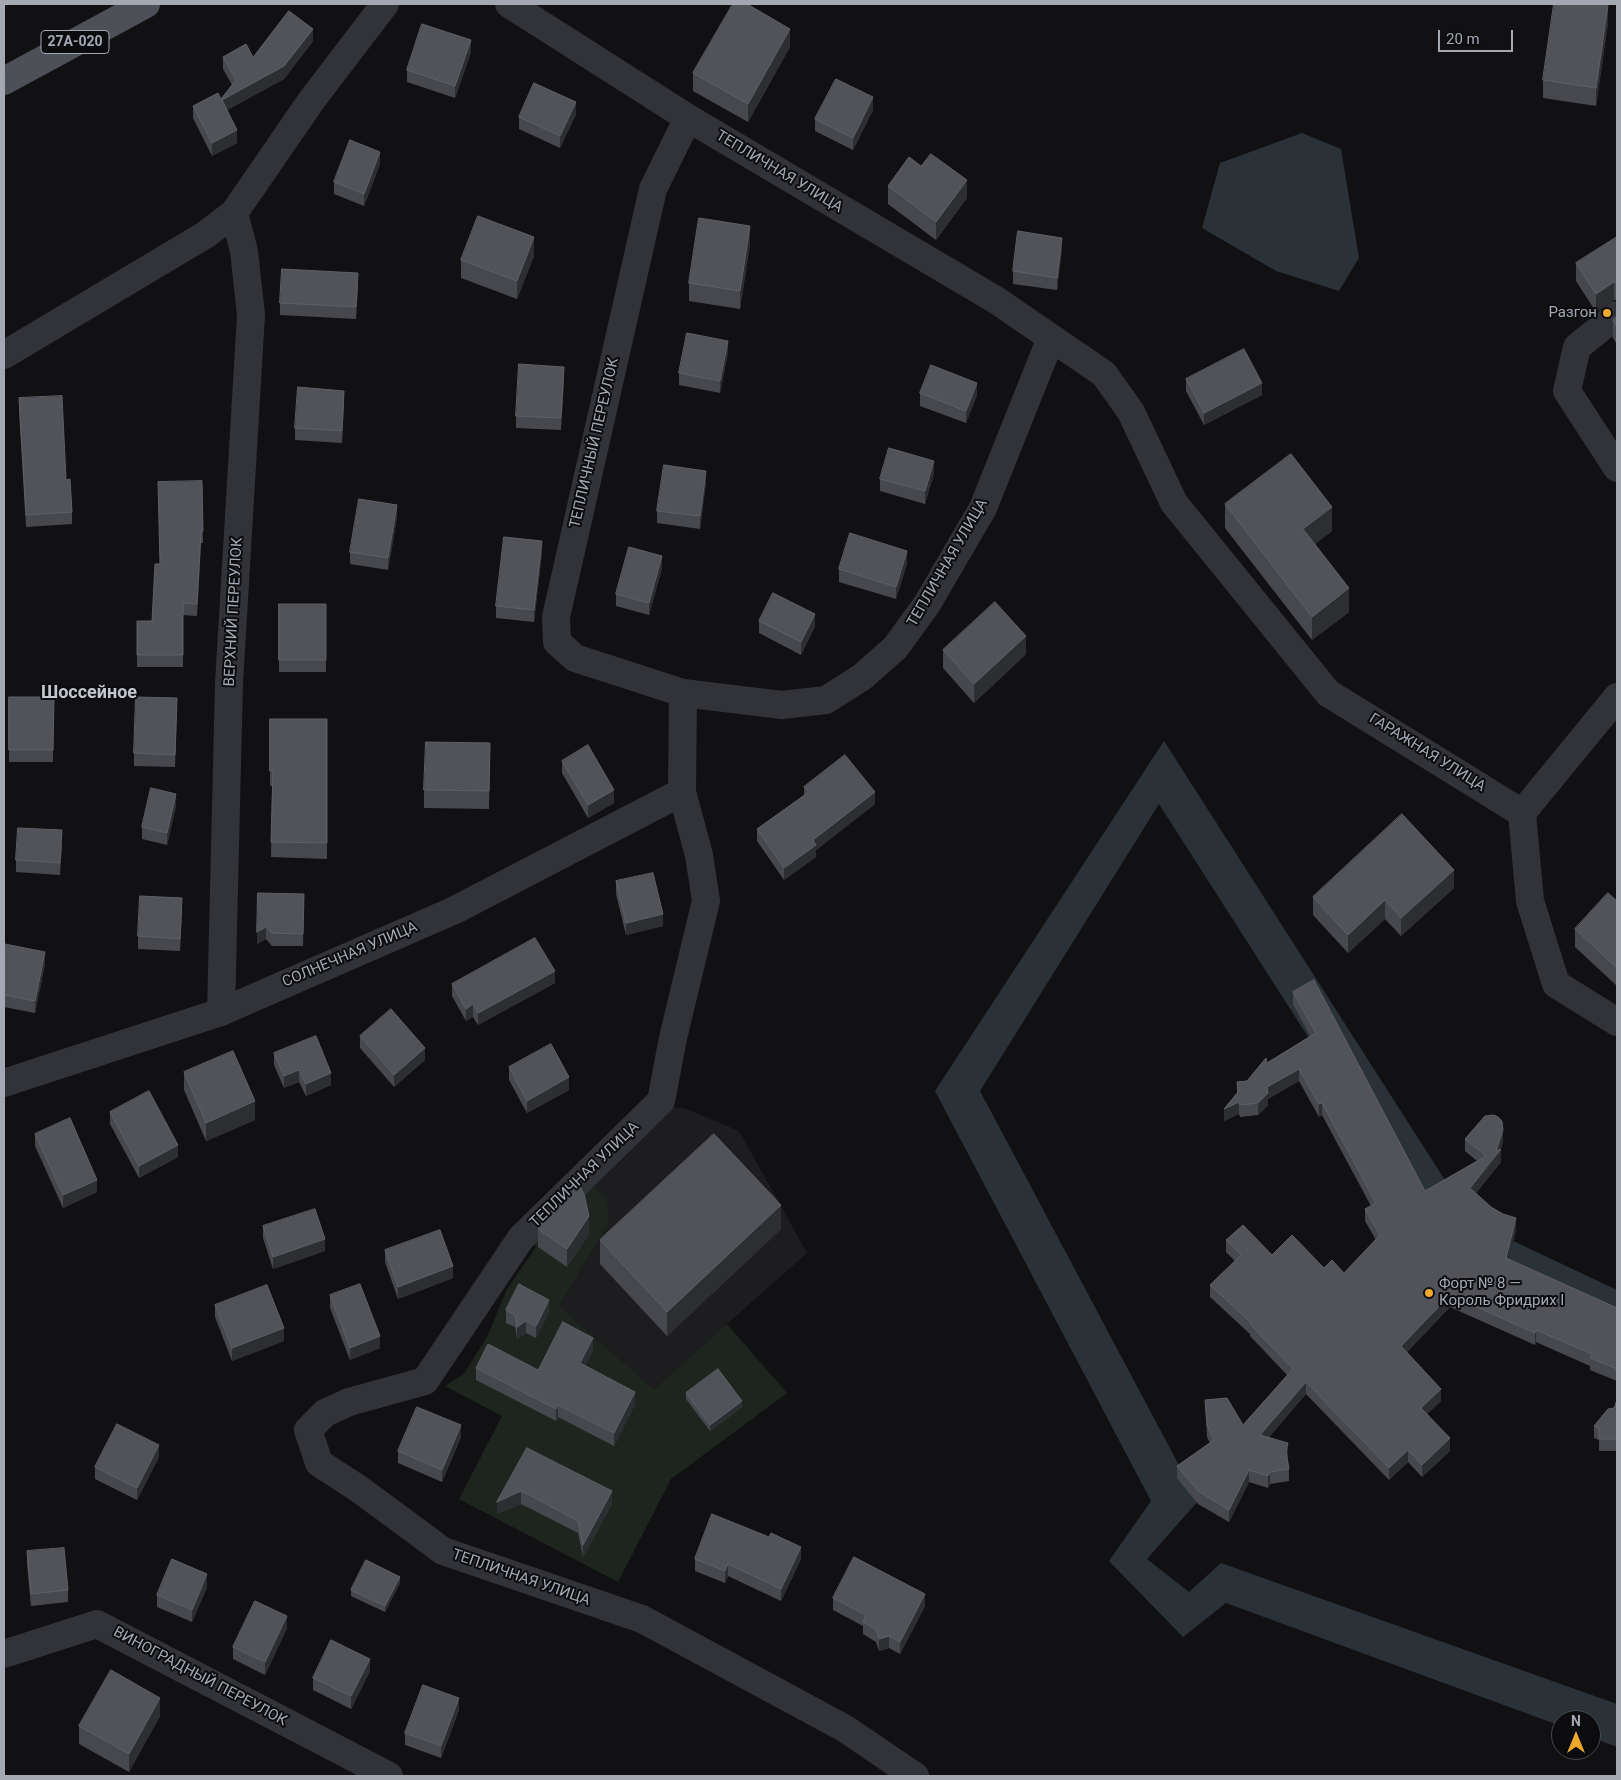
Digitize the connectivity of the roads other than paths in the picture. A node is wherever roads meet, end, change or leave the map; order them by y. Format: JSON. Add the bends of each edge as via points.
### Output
{"nodes":[{"id":1,"x":146,"y":4,"type":"edge"},
{"id":2,"x":385,"y":4,"type":"edge"},
{"id":3,"x":509,"y":4,"type":"edge"},
{"id":4,"x":4,"y":81,"type":"edge"},
{"id":5,"x":688,"y":118,"type":"junction"},
{"id":6,"x":234,"y":214,"type":"junction"},
{"id":7,"x":1617,"y":316,"type":"edge"},
{"id":8,"x":1051,"y":338,"type":"junction"},
{"id":9,"x":4,"y":355,"type":"edge"},
{"id":10,"x":1617,"y":468,"type":"edge"},
{"id":11,"x":1174,"y":503,"type":"joint"},
{"id":12,"x":682,"y":692,"type":"junction"},
{"id":13,"x":1617,"y":697,"type":"edge"},
{"id":14,"x":682,"y":792,"type":"junction"},
{"id":15,"x":1522,"y":813,"type":"junction"},
{"id":16,"x":221,"y":1012,"type":"junction"},
{"id":17,"x":1617,"y":1022,"type":"edge"},
{"id":18,"x":4,"y":1083,"type":"edge"},
{"id":19,"x":4,"y":1654,"type":"edge"},
{"id":20,"x":389,"y":1776,"type":"edge"},
{"id":21,"x":915,"y":1776,"type":"edge"}],
"edges":[{"from":1,"to":4,"type":"main road","number":"27А-020"},
{"from":2,"to":6,"type":"street","via":[[311,101]]},
{"from":3,"to":5,"type":"street","name":"ТЕПЛИЧНАЯ УЛИЦА"},
{"from":5,"to":8,"type":"street","name":"ТЕПЛИЧНАЯ УЛИЦА","via":[[996,300]]},
{"from":5,"to":12,"type":"street","name":"ТЕПЛИЧНЫЙ ПЕРЕУЛОК","via":[[653,189],[556,617],[557,642],[574,658]]},
{"from":6,"to":9,"type":"street","via":[[205,235]]},
{"from":6,"to":16,"type":"street","name":"ВЕРХНИЙ ПЕРЕУЛОК","via":[[244,251],[251,315],[229,683]]},
{"from":7,"to":10,"type":"street","via":[[1577,347],[1567,391]]},
{"from":8,"to":11,"type":"street","name":"ТЕПЛИЧНАЯ УЛИЦА","via":[[1104,374],[1131,412]]},
{"from":8,"to":12,"type":"street","name":"ТЕПЛИЧНАЯ УЛИЦА","via":[[983,508],[927,604],[895,648],[862,677],[826,700],[782,705]]},
{"from":11,"to":15,"type":"street","name":"ГАРАЖНАЯ УЛИЦА","via":[[1328,692]]},
{"from":12,"to":14,"type":"street","name":"ТЕПЛИЧНАЯ УЛИЦА"},
{"from":13,"to":15,"type":"street"},
{"from":14,"to":16,"type":"street","name":"СОЛНЕЧНАЯ УЛИЦА","via":[[455,910]]},
{"from":14,"to":21,"type":"street","name":"ТЕПЛИЧНАЯ УЛИЦА","via":[[699,855],[706,902],[661,1101],[521,1238],[425,1380],[349,1402],[325,1413],[308,1430],[319,1463],[359,1488],[443,1551],[642,1620],[844,1728]]},
{"from":15,"to":17,"type":"street","via":[[1530,901],[1556,984]]},
{"from":16,"to":18,"type":"street","name":"СОЛНЕЧНАЯ УЛИЦА"},
{"from":19,"to":20,"type":"street","name":"ВИНОГРАДНЫЙ ПЕРЕУЛОК","via":[[97,1624]]}]}
